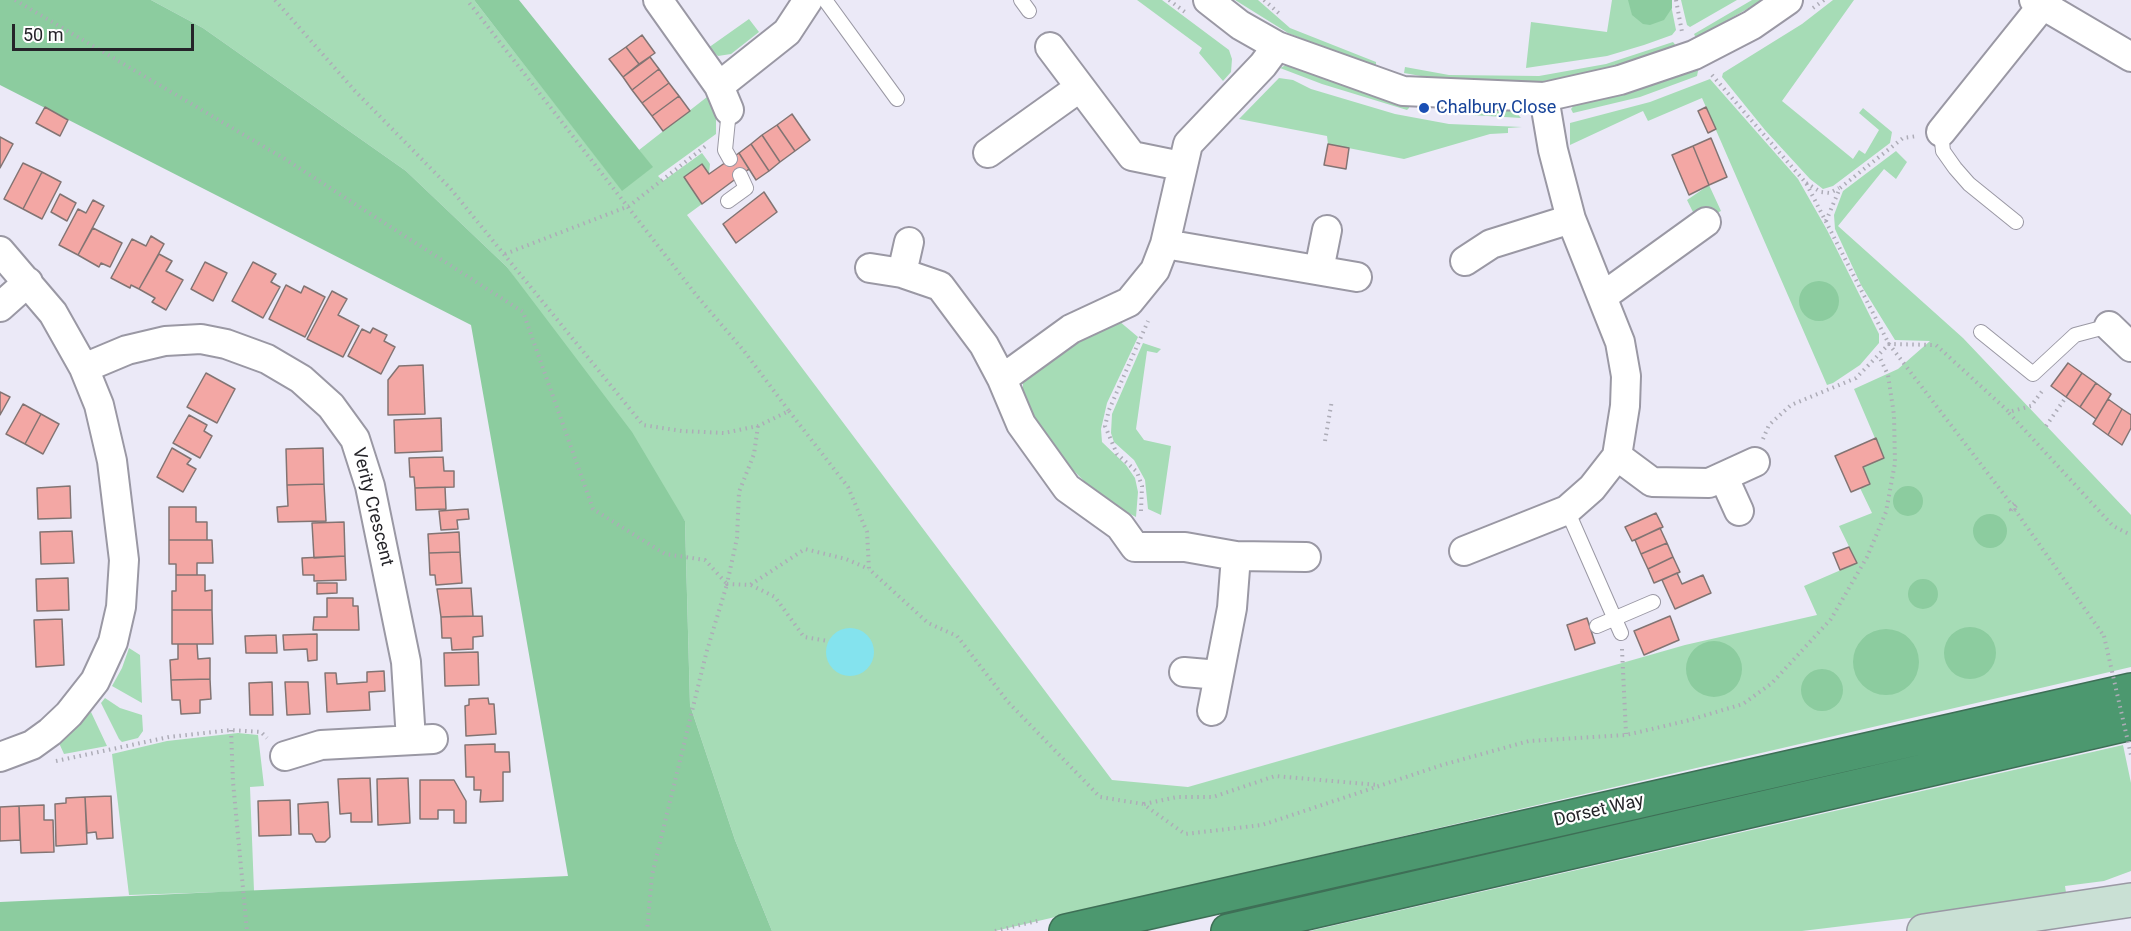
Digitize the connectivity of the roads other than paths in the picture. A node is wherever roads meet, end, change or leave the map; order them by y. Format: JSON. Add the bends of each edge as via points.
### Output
{"nodes":[{"id":1,"x":658,"y":0,"type":"edge"},
{"id":2,"x":808,"y":0,"type":"edge"},
{"id":3,"x":825,"y":0,"type":"edge"},
{"id":4,"x":1208,"y":0,"type":"edge"},
{"id":5,"x":1788,"y":0,"type":"edge"},
{"id":6,"x":2038,"y":3,"type":"edge"},
{"id":7,"x":1277,"y":46,"type":"junction"},
{"id":8,"x":1050,"y":47,"type":"dead end"},
{"id":9,"x":2129,"y":52,"type":"edge"},
{"id":10,"x":1079,"y":88,"type":"junction"},
{"id":11,"x":1544,"y":97,"type":"junction"},
{"id":12,"x":897,"y":99,"type":"dead end"},
{"id":13,"x":725,"y":109,"type":"junction"},
{"id":14,"x":1941,"y":132,"type":"joint"},
{"id":15,"x":988,"y":153,"type":"dead end"},
{"id":16,"x":730,"y":159,"type":"dead end"},
{"id":17,"x":1181,"y":166,"type":"junction"},
{"id":18,"x":740,"y":175,"type":"dead end"},
{"id":19,"x":728,"y":201,"type":"dead end"},
{"id":20,"x":1571,"y":219,"type":"junction"},
{"id":21,"x":1706,"y":222,"type":"dead end"},
{"id":22,"x":2016,"y":222,"type":"dead end"},
{"id":23,"x":1327,"y":230,"type":"dead end"},
{"id":24,"x":909,"y":242,"type":"dead end"},
{"id":25,"x":1165,"y":244,"type":"junction"},
{"id":26,"x":0,"y":251,"type":"edge"},
{"id":27,"x":1465,"y":261,"type":"dead end"},
{"id":28,"x":870,"y":268,"type":"dead end"},
{"id":29,"x":1319,"y":270,"type":"junction"},
{"id":30,"x":902,"y":273,"type":"junction"},
{"id":31,"x":1357,"y":277,"type":"dead end"},
{"id":32,"x":28,"y":282,"type":"junction"},
{"id":33,"x":1602,"y":297,"type":"junction"},
{"id":34,"x":0,"y":307,"type":"edge"},
{"id":35,"x":2109,"y":326,"type":"joint"},
{"id":36,"x":1981,"y":332,"type":"dead end"},
{"id":37,"x":2131,"y":347,"type":"edge"},
{"id":38,"x":84,"y":368,"type":"junction"},
{"id":39,"x":1002,"y":379,"type":"junction"},
{"id":40,"x":1617,"y":456,"type":"junction"},
{"id":41,"x":1755,"y":462,"type":"road end"},
{"id":42,"x":1724,"y":478,"type":"junction"},
{"id":43,"x":1567,"y":510,"type":"junction"},
{"id":44,"x":1739,"y":511,"type":"dead end"},
{"id":45,"x":1464,"y":551,"type":"dead end"},
{"id":46,"x":1236,"y":556,"type":"junction"},
{"id":47,"x":1306,"y":557,"type":"dead end"},
{"id":48,"x":1653,"y":602,"type":"dead end"},
{"id":49,"x":1614,"y":619,"type":"junction"},
{"id":50,"x":1597,"y":626,"type":"dead end"},
{"id":51,"x":1621,"y":633,"type":"road end"},
{"id":52,"x":1184,"y":672,"type":"dead end"},
{"id":53,"x":1219,"y":675,"type":"junction"},
{"id":54,"x":2131,"y":690,"type":"edge"},
{"id":55,"x":1212,"y":711,"type":"dead end"},
{"id":56,"x":2131,"y":723,"type":"edge"},
{"id":57,"x":285,"y":756,"type":"road end"},
{"id":58,"x":0,"y":757,"type":"edge"},
{"id":59,"x":2131,"y":900,"type":"edge"},
{"id":60,"x":1938,"y":930,"type":"edge"},
{"id":61,"x":1066,"y":931,"type":"edge"},
{"id":62,"x":1228,"y":931,"type":"edge"}],
"edges":[{"from":1,"to":13,"type":"street"},
{"from":2,"to":13,"type":"street"},
{"from":3,"to":12,"type":"lane"},
{"from":4,"to":7,"type":"street","via":[[1240,25]]},
{"from":5,"to":11,"type":"street","via":[[1752,25],[1694,55],[1620,80]]},
{"from":6,"to":9,"type":"street"},
{"from":6,"to":14,"type":"street"},
{"from":7,"to":11,"type":"street","via":[[1403,90]]},
{"from":7,"to":17,"type":"street","via":[[1188,144]]},
{"from":8,"to":10,"type":"street"},
{"from":10,"to":15,"type":"street"},
{"from":10,"to":17,"type":"street","via":[[1132,156]]},
{"from":11,"to":20,"type":"street"},
{"from":13,"to":16,"type":"lane","via":[[725,150]]},
{"from":14,"to":22,"type":"lane","via":[[1943,150],[1954,168]]},
{"from":17,"to":25,"type":"street"},
{"from":18,"to":19,"type":"lane","via":[[746,188]]},
{"from":20,"to":27,"type":"street","via":[[1491,244]]},
{"from":20,"to":33,"type":"street"},
{"from":21,"to":33,"type":"street"},
{"from":23,"to":29,"type":"street"},
{"from":24,"to":30,"type":"street"},
{"from":25,"to":29,"type":"street"},
{"from":25,"to":39,"type":"street","via":[[1155,270],[1129,302],[1071,329]]},
{"from":26,"to":32,"type":"street"},
{"from":28,"to":30,"type":"street"},
{"from":29,"to":31,"type":"street"},
{"from":30,"to":39,"type":"street","via":[[940,286],[984,345]]},
{"from":32,"to":34,"type":"street"},
{"from":32,"to":38,"type":"street","via":[[53,313]]},
{"from":33,"to":40,"type":"street","via":[[1620,342],[1626,376]]},
{"from":35,"to":36,"type":"lane","via":[[2075,334],[2033,374]]},
{"from":35,"to":37,"type":"street"},
{"from":38,"to":57,"type":"street","name":"Verity Crescent","via":[[127,350],[165,341],[201,339],[267,359],[301,379],[331,406],[355,440],[370,486],[422,739],[321,745]]},
{"from":38,"to":58,"type":"street","via":[[99,405],[112,461],[124,560],[121,607],[113,642],[95,681],[69,714],[33,745]]},
{"from":39,"to":46,"type":"street","via":[[1021,424],[1067,488],[1120,525],[1135,547],[1185,547]]},
{"from":40,"to":42,"type":"street","via":[[1652,482],[1708,483]]},
{"from":40,"to":43,"type":"street","via":[[1592,488]]},
{"from":41,"to":42,"type":"street"},
{"from":42,"to":44,"type":"street"},
{"from":43,"to":45,"type":"street"},
{"from":43,"to":49,"type":"lane"},
{"from":46,"to":47,"type":"street"},
{"from":46,"to":53,"type":"street","via":[[1232,608]]},
{"from":48,"to":49,"type":"lane"},
{"from":49,"to":50,"type":"lane"},
{"from":49,"to":51,"type":"lane"},
{"from":52,"to":53,"type":"street"},
{"from":53,"to":55,"type":"street"},
{"from":54,"to":61,"type":"highway","name":"Dorset Way"},
{"from":56,"to":62,"type":"highway","name":"Dorset Way"},
{"from":59,"to":60,"type":"street"}]}
